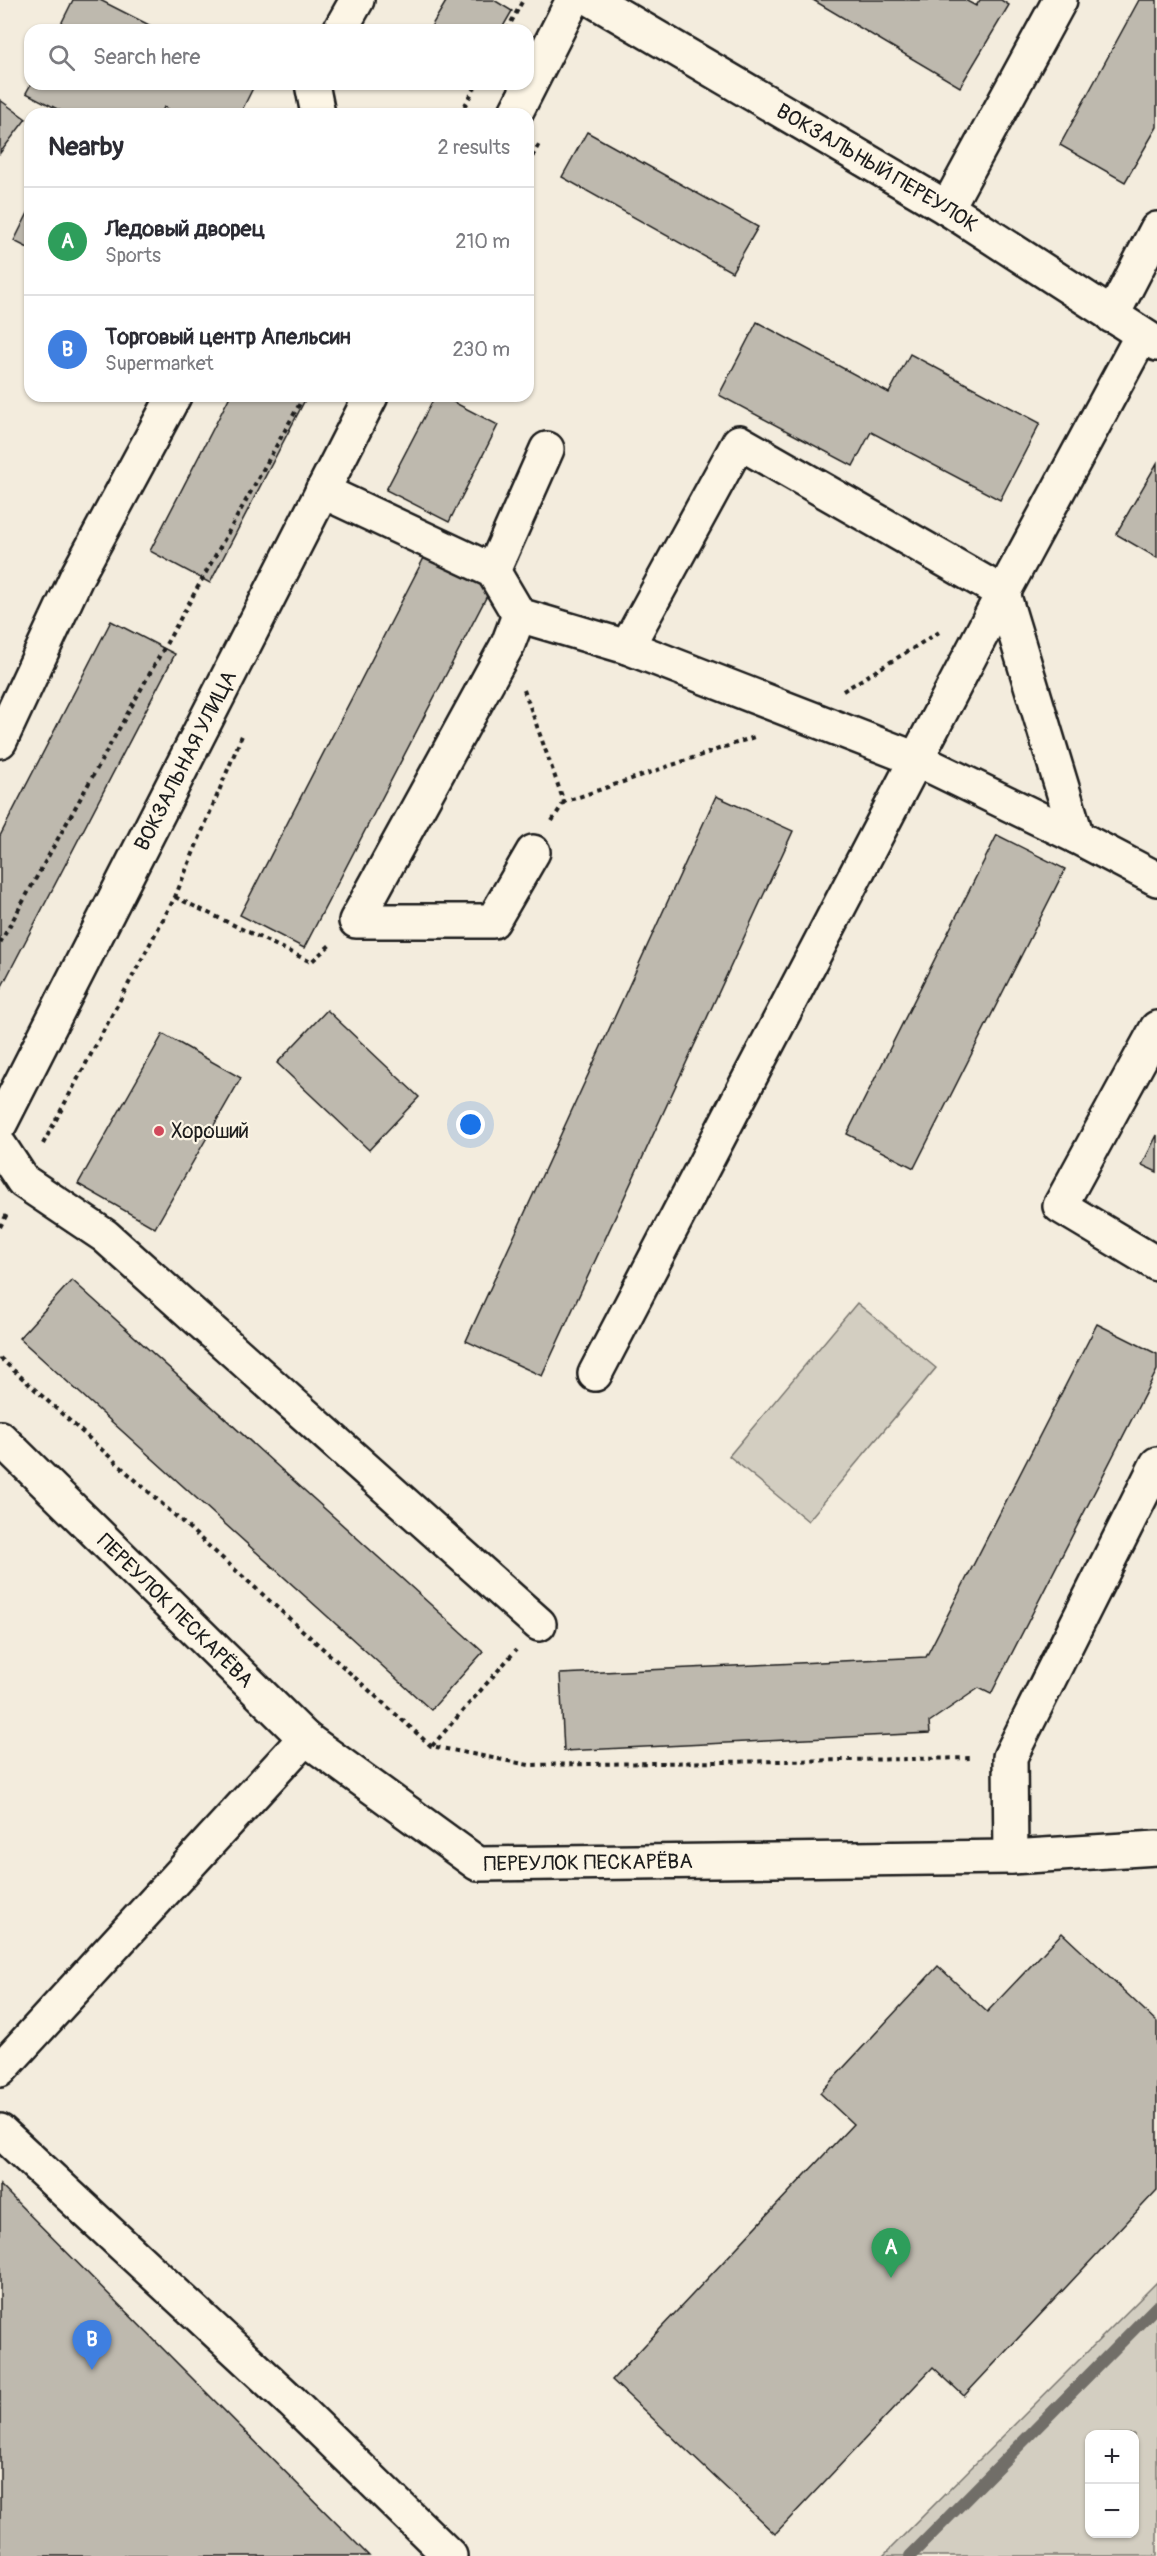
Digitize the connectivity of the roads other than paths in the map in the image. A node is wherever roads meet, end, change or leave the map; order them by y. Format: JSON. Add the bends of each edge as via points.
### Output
{"nodes":[{"id":1,"x":357,"y":0,"type":"edge"},
{"id":2,"x":573,"y":0,"type":"edge"},
{"id":3,"x":593,"y":0,"type":"edge"},
{"id":4,"x":1060,"y":0,"type":"edge"},
{"id":5,"x":343,"y":24,"type":"edge"},
{"id":6,"x":534,"y":77,"type":"edge"},
{"id":7,"x":313,"y":90,"type":"edge"},
{"id":8,"x":527,"y":90,"type":"edge"},
{"id":9,"x":317,"y":108,"type":"edge"},
{"id":10,"x":518,"y":108,"type":"edge"},
{"id":11,"x":947,"y":208,"type":"junction"},
{"id":12,"x":1157,"y":229,"type":"edge"},
{"id":13,"x":1112,"y":316,"type":"junction"},
{"id":14,"x":1150,"y":340,"type":"edge"},
{"id":15,"x":171,"y":402,"type":"edge"},
{"id":16,"x":368,"y":402,"type":"edge"},
{"id":17,"x":547,"y":450,"type":"dead end"},
{"id":18,"x":322,"y":491,"type":"junction"},
{"id":19,"x":493,"y":571,"type":"junction"},
{"id":20,"x":1003,"y":593,"type":"junction"},
{"id":21,"x":519,"y":615,"type":"junction"},
{"id":22,"x":627,"y":647,"type":"junction"},
{"id":23,"x":0,"y":741,"type":"edge"},
{"id":24,"x":916,"y":759,"type":"junction"},
{"id":25,"x":1077,"y":837,"type":"junction"},
{"id":26,"x":533,"y":852,"type":"dead end"},
{"id":27,"x":1157,"y":879,"type":"edge"},
{"id":28,"x":1157,"y":1028,"type":"edge"},
{"id":29,"x":0,"y":1124,"type":"edge"},
{"id":30,"x":0,"y":1146,"type":"edge"},
{"id":31,"x":1157,"y":1264,"type":"edge"},
{"id":32,"x":596,"y":1374,"type":"dead end"},
{"id":33,"x":0,"y":1438,"type":"edge"},
{"id":34,"x":1157,"y":1464,"type":"edge"},
{"id":35,"x":538,"y":1624,"type":"road end"},
{"id":36,"x":305,"y":1738,"type":"junction"},
{"id":37,"x":1157,"y":1848,"type":"edge"},
{"id":38,"x":1011,"y":1857,"type":"junction"},
{"id":39,"x":0,"y":2070,"type":"edge"},
{"id":40,"x":0,"y":2131,"type":"edge"},
{"id":41,"x":450,"y":2556,"type":"edge"}],
"edges":[{"from":1,"to":5,"type":"street"},
{"from":2,"to":6,"type":"street"},
{"from":3,"to":11,"type":"street","name":"ВОКЗАЛЬНЫЙ ПЕРЕУЛОК"},
{"from":4,"to":11,"type":"street"},
{"from":7,"to":9,"type":"street"},
{"from":8,"to":10,"type":"street"},
{"from":11,"to":13,"type":"street","name":"ВОКЗАЛЬНЫЙ ПЕРЕУЛОК"},
{"from":12,"to":13,"type":"street"},
{"from":13,"to":14,"type":"street","name":"ВОКЗАЛЬНЫЙ ПЕРЕУЛОК"},
{"from":14,"to":20,"type":"street"},
{"from":15,"to":23,"type":"street","via":[[77,576]]},
{"from":16,"to":18,"type":"street","name":"ВОКЗАЛЬНАЯ УЛИЦА"},
{"from":17,"to":19,"type":"street"},
{"from":18,"to":19,"type":"street"},
{"from":18,"to":29,"type":"street","name":"ВОКЗАЛЬНАЯ УЛИЦА"},
{"from":19,"to":21,"type":"street"},
{"from":20,"to":22,"type":"street","via":[[739,442]]},
{"from":20,"to":24,"type":"street"},
{"from":20,"to":25,"type":"street"},
{"from":21,"to":22,"type":"street"},
{"from":21,"to":26,"type":"street","via":[[508,644],[356,921],[493,921]]},
{"from":22,"to":24,"type":"street"},
{"from":24,"to":25,"type":"street"},
{"from":24,"to":32,"type":"street"},
{"from":25,"to":27,"type":"street"},
{"from":28,"to":31,"type":"street","via":[[1060,1206]]},
{"from":30,"to":35,"type":"street","via":[[23,1181],[105,1236]]},
{"from":33,"to":36,"type":"street","name":"ПЕРЕУЛОК ПЕСКАРЁВА"},
{"from":34,"to":38,"type":"street","via":[[1010,1757]]},
{"from":36,"to":38,"type":"street","name":"ПЕРЕУЛОК ПЕСКАРЁВА","via":[[478,1864]]},
{"from":36,"to":39,"type":"street"},
{"from":37,"to":38,"type":"street","name":"ПЕРЕУЛОК ПЕСКАРЁВА"},
{"from":40,"to":41,"type":"street","via":[[292,2402]]}]}
